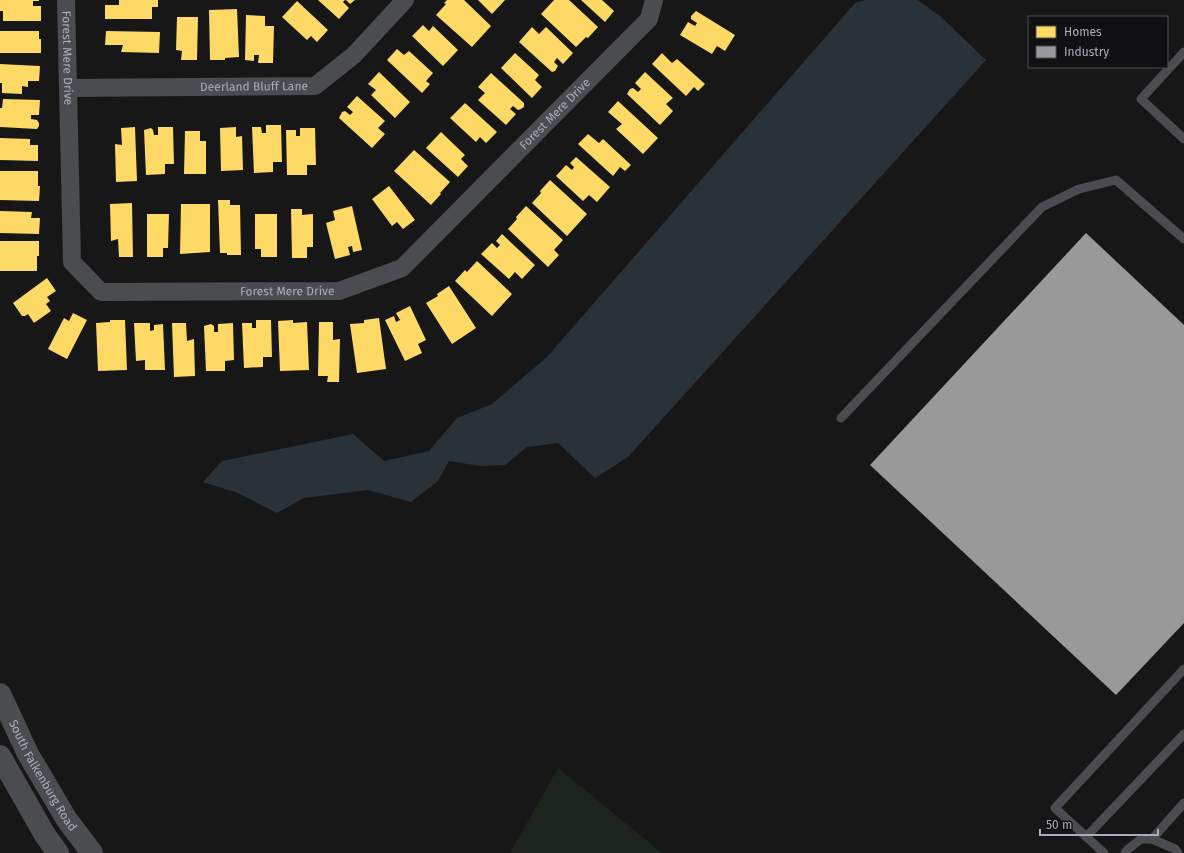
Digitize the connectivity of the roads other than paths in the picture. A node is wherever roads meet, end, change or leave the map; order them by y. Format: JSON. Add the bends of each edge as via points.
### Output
{"nodes":[{"id":1,"x":66,"y":0,"type":"edge"},
{"id":2,"x":404,"y":0,"type":"edge"},
{"id":3,"x":654,"y":0,"type":"edge"},
{"id":4,"x":1184,"y":52,"type":"edge"},
{"id":5,"x":68,"y":88,"type":"junction"},
{"id":6,"x":1184,"y":139,"type":"edge"},
{"id":7,"x":1184,"y":240,"type":"edge"},
{"id":8,"x":840,"y":418,"type":"dead end"},
{"id":9,"x":1184,"y":670,"type":"edge"},
{"id":10,"x":0,"y":694,"type":"edge"},
{"id":11,"x":0,"y":709,"type":"edge"},
{"id":12,"x":1184,"y":734,"type":"edge"},
{"id":13,"x":28,"y":754,"type":"junction"},
{"id":14,"x":0,"y":756,"type":"edge"},
{"id":15,"x":1184,"y":803,"type":"edge"},
{"id":16,"x":1086,"y":837,"type":"junction"},
{"id":17,"x":1152,"y":839,"type":"junction"},
{"id":18,"x":58,"y":853,"type":"edge"},
{"id":19,"x":92,"y":853,"type":"edge"},
{"id":20,"x":1104,"y":853,"type":"edge"},
{"id":21,"x":1125,"y":853,"type":"edge"},
{"id":22,"x":1178,"y":853,"type":"edge"}],
"edges":[{"from":1,"to":5,"type":"street","name":"Forest Mere Drive"},
{"from":2,"to":5,"type":"street","name":"Deerland Bluff Lane","via":[[354,55],[315,86]]},
{"from":3,"to":5,"type":"street","name":"Forest Mere Drive","via":[[649,19],[402,268],[339,291],[101,292],[72,262]]},
{"from":4,"to":6,"type":"lane","via":[[1141,99]]},
{"from":7,"to":8,"type":"lane","via":[[1116,180],[1079,189],[1042,206]]},
{"from":9,"to":16,"type":"lane","via":[[1055,808]]},
{"from":10,"to":13,"type":"street","name":"South Falkenburg Road"},
{"from":11,"to":13,"type":"street","via":[[12,735]]},
{"from":12,"to":16,"type":"lane"},
{"from":13,"to":19,"type":"street","name":"South Falkenburg Road","via":[[67,820]]},
{"from":14,"to":18,"type":"street"},
{"from":15,"to":17,"type":"lane"},
{"from":16,"to":20,"type":"lane"},
{"from":17,"to":21,"type":"lane","via":[[1141,839]]},
{"from":17,"to":22,"type":"lane","via":[[1175,849]]}]}
